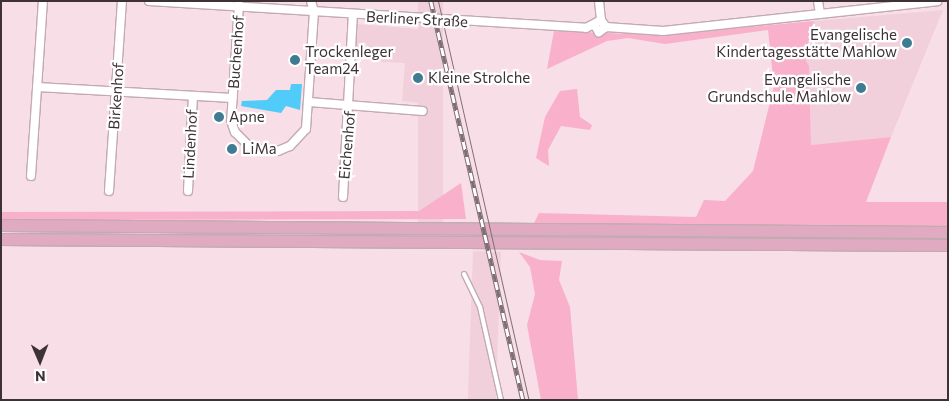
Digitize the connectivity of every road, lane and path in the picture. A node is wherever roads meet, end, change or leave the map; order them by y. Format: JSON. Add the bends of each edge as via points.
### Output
{"nodes":[{"id":1,"x":43,"y":1,"type":"edge"},
{"id":2,"x":122,"y":1,"type":"edge"},
{"id":3,"x":149,"y":1,"type":"edge"},
{"id":4,"x":310,"y":1,"type":"edge"},
{"id":5,"x":599,"y":1,"type":"edge"},
{"id":6,"x":818,"y":1,"type":"edge"},
{"id":7,"x":934,"y":1,"type":"edge"},
{"id":8,"x":239,"y":5,"type":"junction"},
{"id":9,"x":314,"y":12,"type":"junction"},
{"id":10,"x":820,"y":14,"type":"junction"},
{"id":11,"x":353,"y":15,"type":"junction"},
{"id":12,"x":601,"y":24,"type":"junction"},
{"id":13,"x":37,"y":87,"type":"junction"},
{"id":14,"x":116,"y":91,"type":"junction"},
{"id":15,"x":193,"y":97,"type":"junction"},
{"id":16,"x":233,"y":98,"type":"junction"},
{"id":17,"x":309,"y":102,"type":"junction"},
{"id":18,"x":348,"y":105,"type":"junction"},
{"id":19,"x":422,"y":111,"type":"dead end"},
{"id":20,"x":31,"y":176,"type":"dead end"},
{"id":21,"x":188,"y":191,"type":"dead end"},
{"id":22,"x":109,"y":192,"type":"dead end"},
{"id":23,"x":343,"y":197,"type":"dead end"},
{"id":24,"x":1,"y":225,"type":"edge"},
{"id":25,"x":948,"y":232,"type":"edge"},
{"id":26,"x":1,"y":239,"type":"edge"},
{"id":27,"x":948,"y":245,"type":"edge"},
{"id":28,"x":464,"y":274,"type":"dead end"},
{"id":29,"x":501,"y":400,"type":"edge"}],
"edges":[{"from":1,"to":13,"type":"street"},
{"from":2,"to":14,"type":"street","name":"Birkenhof"},
{"from":3,"to":8,"type":"street","name":"Berliner Straße"},
{"from":4,"to":9,"type":"street"},
{"from":5,"to":12,"type":"street"},
{"from":6,"to":10,"type":"street"},
{"from":7,"to":10,"type":"street","name":"Berliner Straße"},
{"from":8,"to":9,"type":"street","name":"Berliner Straße"},
{"from":8,"to":16,"type":"street","name":"Buchenhof"},
{"from":9,"to":11,"type":"street","name":"Berliner Straße"},
{"from":9,"to":17,"type":"street","name":"Buchenhof"},
{"from":10,"to":12,"type":"street","name":"Berliner Straße","via":[[663,31]]},
{"from":11,"to":12,"type":"street","name":"Berliner Straße"},
{"from":11,"to":18,"type":"street"},
{"from":13,"to":14,"type":"street"},
{"from":13,"to":20,"type":"street"},
{"from":14,"to":15,"type":"street"},
{"from":14,"to":22,"type":"street","name":"Birkenhof"},
{"from":15,"to":16,"type":"street"},
{"from":15,"to":21,"type":"street","name":"Lindenhof"},
{"from":16,"to":17,"type":"street","name":"Buchenhof","via":[[235,132],[252,148],[265,151],[278,151],[299,139],[306,129]]},
{"from":17,"to":18,"type":"street"},
{"from":18,"to":19,"type":"street","name":"Eichenhof"},
{"from":18,"to":23,"type":"street","name":"Eichenhof"},
{"from":24,"to":25,"type":"main road"},
{"from":26,"to":27,"type":"main road"},
{"from":28,"to":29,"type":"lane","via":[[480,307]]}]}
